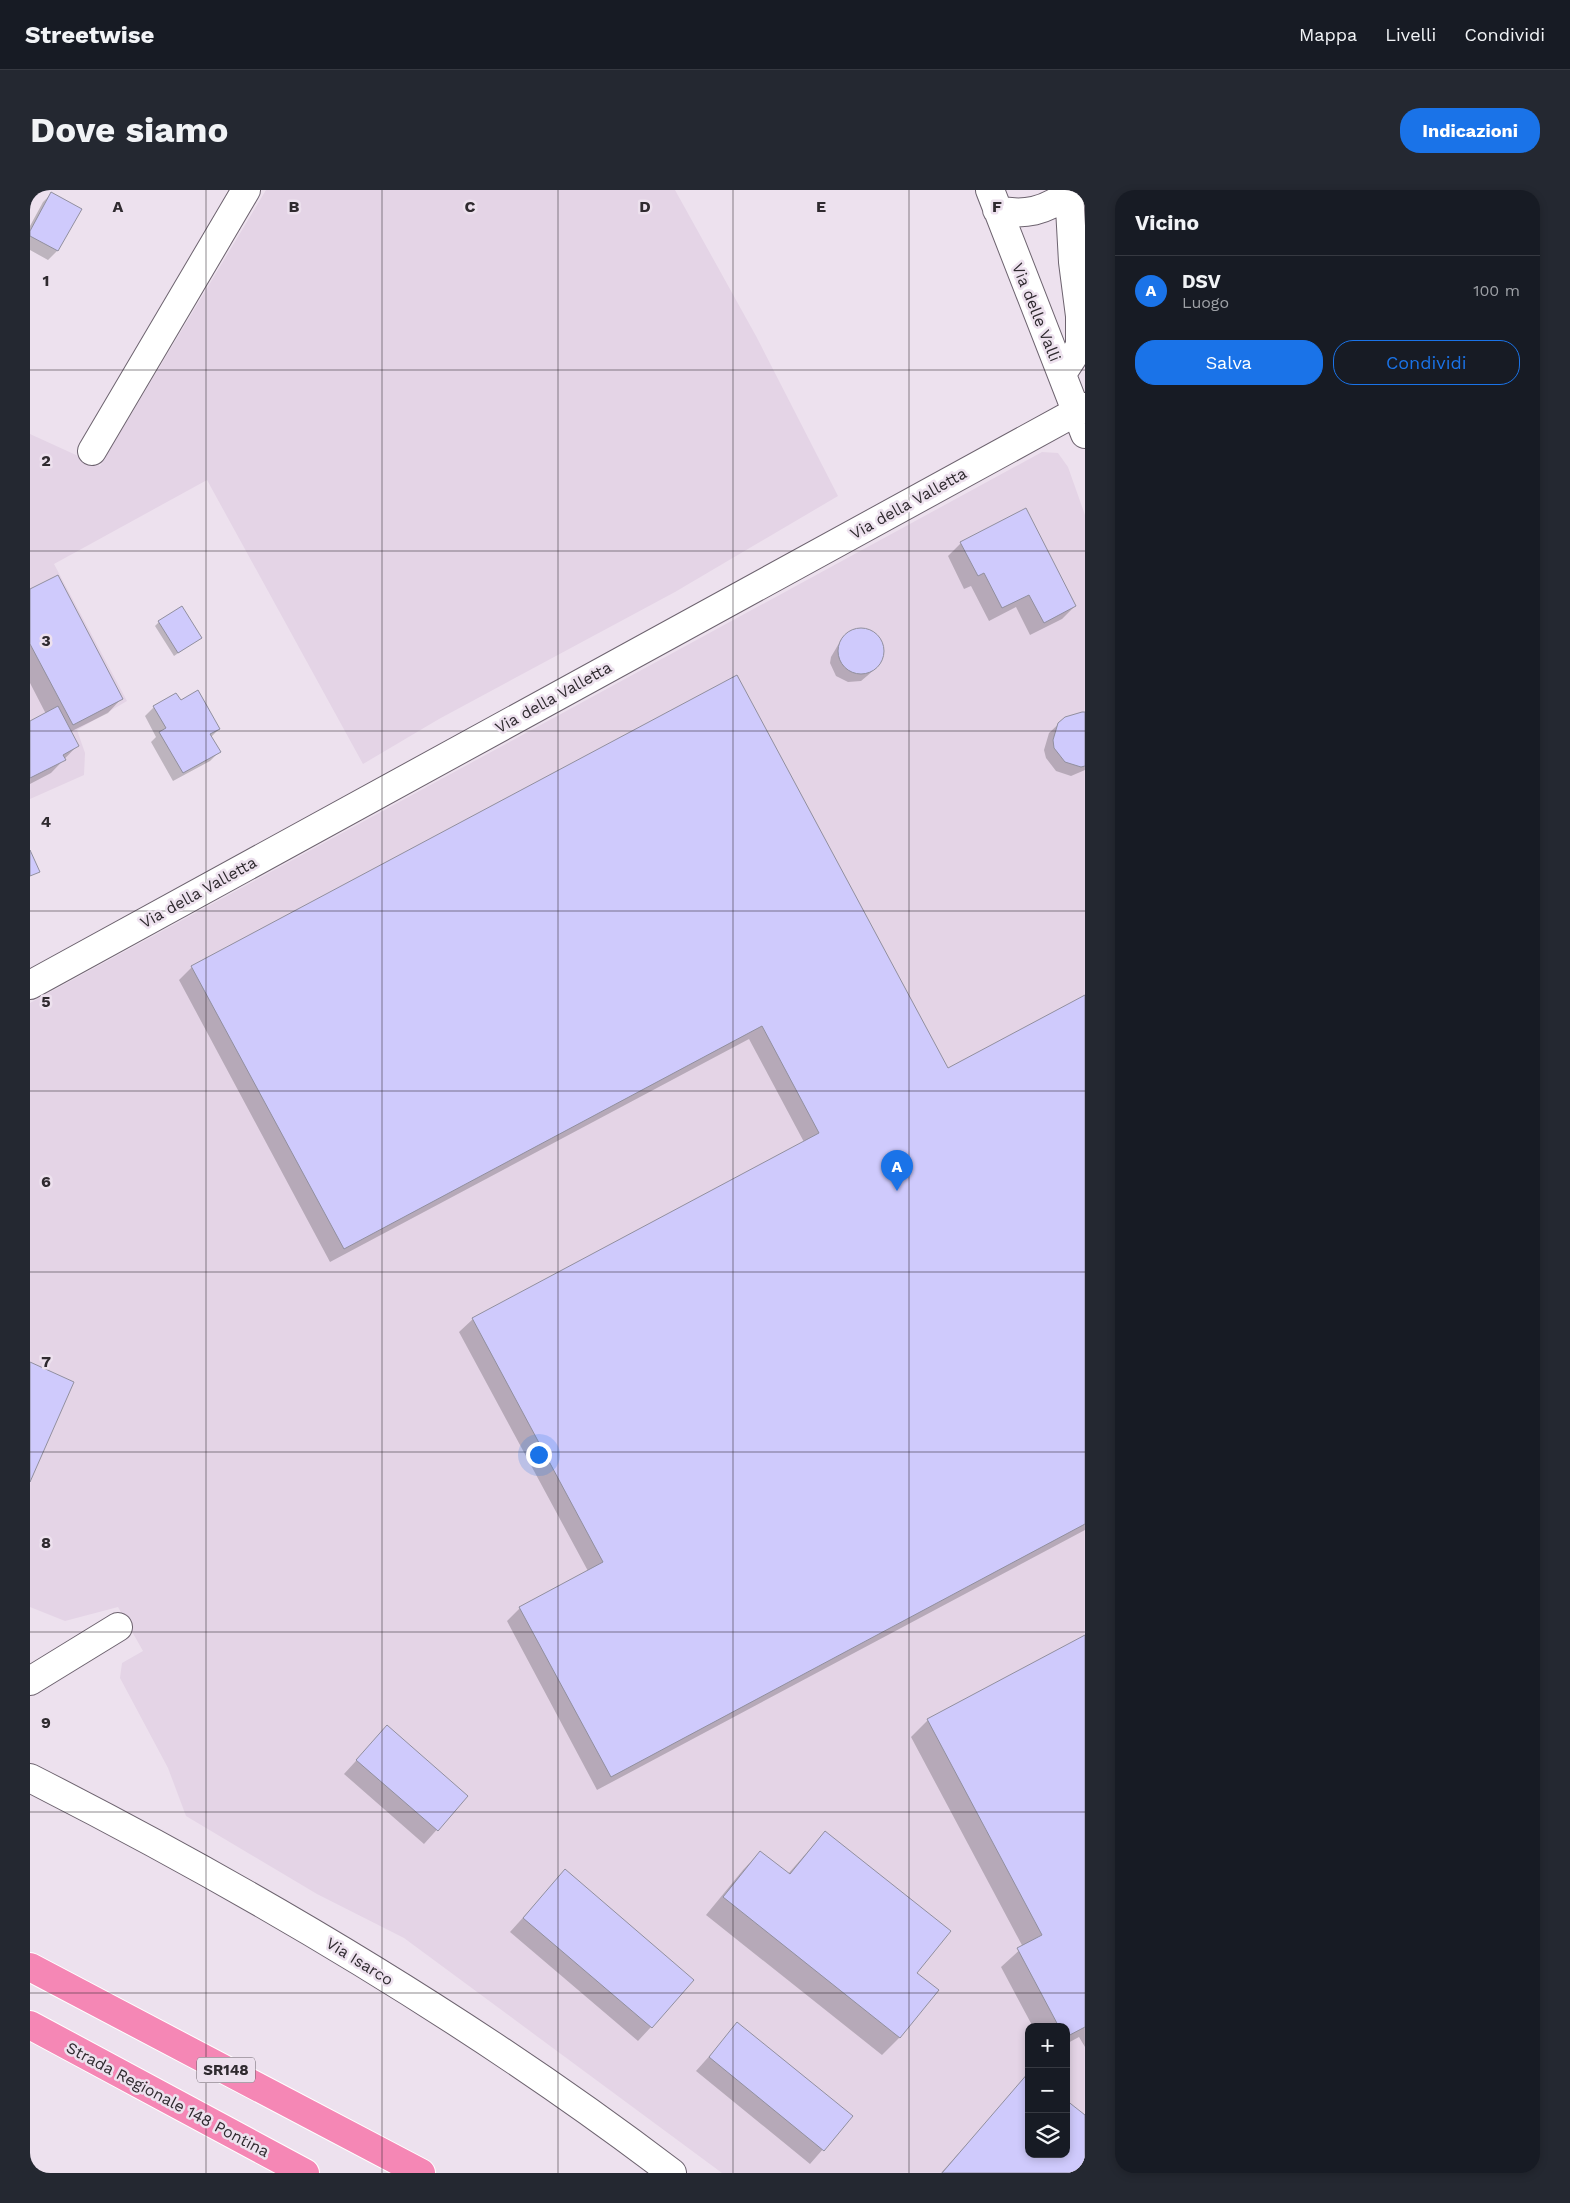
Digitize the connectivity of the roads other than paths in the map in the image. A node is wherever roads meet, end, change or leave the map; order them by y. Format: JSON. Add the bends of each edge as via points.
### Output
{"nodes":[{"id":1,"x":246,"y":190,"type":"edge"},
{"id":2,"x":1069,"y":192,"type":"edge"},
{"id":3,"x":993,"y":200,"type":"edge"},
{"id":4,"x":1062,"y":374,"type":"junction"},
{"id":5,"x":1082,"y":417,"type":"edge"},
{"id":6,"x":92,"y":451,"type":"dead end"},
{"id":7,"x":30,"y":985,"type":"edge"},
{"id":8,"x":118,"y":1627,"type":"dead end"},
{"id":9,"x":30,"y":1681,"type":"edge"},
{"id":10,"x":30,"y":1778,"type":"edge"},
{"id":11,"x":30,"y":1967,"type":"edge"},
{"id":12,"x":30,"y":2025,"type":"edge"},
{"id":13,"x":305,"y":2173,"type":"edge"},
{"id":14,"x":421,"y":2173,"type":"edge"},
{"id":15,"x":672,"y":2173,"type":"edge"}],
"edges":[{"from":1,"to":6,"type":"street"},
{"from":2,"to":3,"type":"street","via":[[1055,205],[1031,213],[1019,214]]},
{"from":2,"to":4,"type":"street","via":[[1080,346]]},
{"from":3,"to":4,"type":"street","name":"Via delle Valli"},
{"from":4,"to":5,"type":"street","name":"Via delle Valli"},
{"from":5,"to":7,"type":"street","name":"Via della Valletta"},
{"from":8,"to":9,"type":"street"},
{"from":10,"to":15,"type":"street","name":"Via Isarco","via":[[178,1854],[345,1951],[470,2031]]},
{"from":11,"to":14,"type":"highway","number":"SR148"},
{"from":12,"to":13,"type":"highway","name":"Strada Regionale 148 Pontina"}]}
